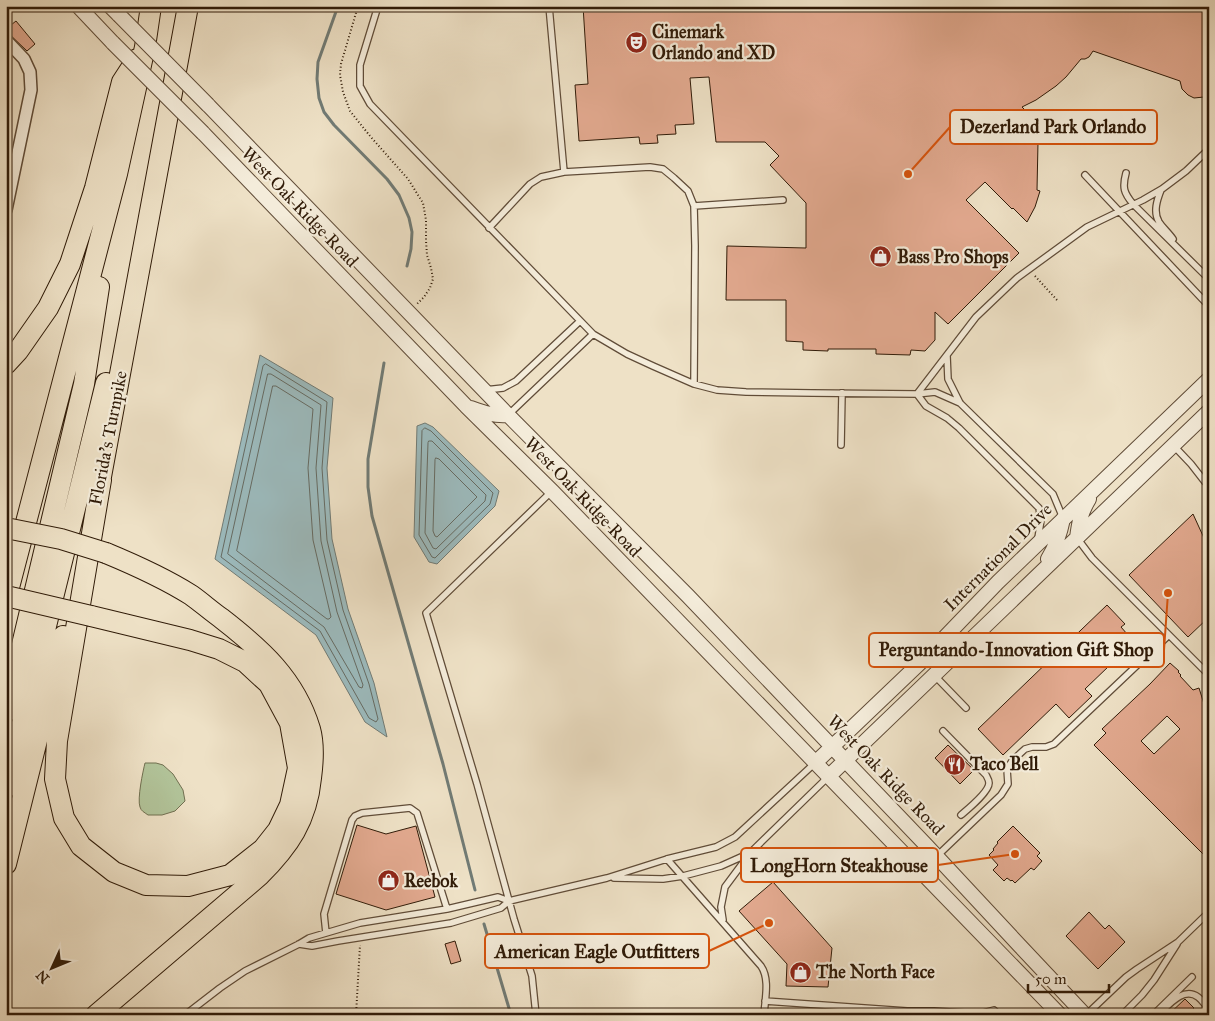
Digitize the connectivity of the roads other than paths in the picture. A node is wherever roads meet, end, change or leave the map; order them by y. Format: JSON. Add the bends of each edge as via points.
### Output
{"nodes":[{"id":1,"x":78,"y":6,"type":"edge"},
{"id":2,"x":151,"y":6,"type":"edge"},
{"id":3,"x":188,"y":6,"type":"edge"},
{"id":4,"x":378,"y":6,"type":"edge"},
{"id":5,"x":549,"y":6,"type":"edge"},
{"id":6,"x":114,"y":11,"type":"edge"},
{"id":7,"x":6,"y":40,"type":"edge"},
{"id":8,"x":145,"y":46,"type":"junction"},
{"id":9,"x":1209,"y":149,"type":"edge"},
{"id":10,"x":564,"y":172,"type":"junction"},
{"id":11,"x":1126,"y":173,"type":"dead end"},
{"id":12,"x":117,"y":174,"type":"junction"},
{"id":13,"x":1085,"y":175,"type":"dead end"},
{"id":14,"x":156,"y":182,"type":"junction"},
{"id":15,"x":1162,"y":189,"type":"junction"},
{"id":16,"x":783,"y":200,"type":"dead end"},
{"id":17,"x":1134,"y":204,"type":"junction"},
{"id":18,"x":694,"y":206,"type":"junction"},
{"id":19,"x":6,"y":210,"type":"edge"},
{"id":20,"x":1119,"y":212,"type":"junction"},
{"id":21,"x":489,"y":228,"type":"junction"},
{"id":22,"x":1179,"y":250,"type":"junction"},
{"id":23,"x":1209,"y":279,"type":"edge"},
{"id":24,"x":1209,"y":306,"type":"edge"},
{"id":25,"x":580,"y":321,"type":"junction"},
{"id":26,"x":593,"y":334,"type":"junction"},
{"id":27,"x":947,"y":356,"type":"junction"},
{"id":28,"x":6,"y":364,"type":"edge"},
{"id":29,"x":1209,"y":379,"type":"edge"},
{"id":30,"x":694,"y":384,"type":"junction"},
{"id":31,"x":485,"y":390,"type":"junction"},
{"id":32,"x":842,"y":394,"type":"junction"},
{"id":33,"x":917,"y":394,"type":"junction"},
{"id":34,"x":960,"y":403,"type":"junction"},
{"id":35,"x":466,"y":406,"type":"junction"},
{"id":36,"x":1209,"y":411,"type":"edge"},
{"id":37,"x":508,"y":415,"type":"junction"},
{"id":38,"x":842,"y":445,"type":"dead end"},
{"id":39,"x":1173,"y":445,"type":"junction"},
{"id":40,"x":101,"y":480,"type":"junction"},
{"id":41,"x":1205,"y":482,"type":"dead end"},
{"id":42,"x":1096,"y":487,"type":"junction"},
{"id":43,"x":552,"y":491,"type":"junction"},
{"id":44,"x":1063,"y":518,"type":"junction"},
{"id":45,"x":6,"y":528,"type":"edge"},
{"id":46,"x":1077,"y":538,"type":"junction"},
{"id":47,"x":1038,"y":544,"type":"junction"},
{"id":48,"x":1040,"y":572,"type":"junction"},
{"id":49,"x":6,"y":597,"type":"edge"},
{"id":50,"x":1169,"y":635,"type":"junction"},
{"id":51,"x":1209,"y":675,"type":"edge"},
{"id":52,"x":934,"y":676,"type":"junction"},
{"id":53,"x":966,"y":708,"type":"dead end"},
{"id":54,"x":6,"y":712,"type":"edge"},
{"id":55,"x":943,"y":731,"type":"dead end"},
{"id":56,"x":833,"y":746,"type":"junction"},
{"id":57,"x":846,"y":760,"type":"junction"},
{"id":58,"x":815,"y":763,"type":"junction"},
{"id":59,"x":828,"y":777,"type":"junction"},
{"id":60,"x":6,"y":788,"type":"edge"},
{"id":61,"x":961,"y":815,"type":"dead end"},
{"id":62,"x":751,"y":852,"type":"junction"},
{"id":63,"x":937,"y":856,"type":"junction"},
{"id":64,"x":667,"y":859,"type":"junction"},
{"id":65,"x":6,"y":864,"type":"edge"},
{"id":66,"x":683,"y":876,"type":"junction"},
{"id":67,"x":607,"y":878,"type":"junction"},
{"id":68,"x":509,"y":901,"type":"junction"},
{"id":69,"x":447,"y":909,"type":"junction"},
{"id":70,"x":1209,"y":912,"type":"edge"},
{"id":71,"x":724,"y":922,"type":"junction"},
{"id":72,"x":336,"y":930,"type":"junction"},
{"id":73,"x":326,"y":933,"type":"junction"},
{"id":74,"x":338,"y":941,"type":"junction"},
{"id":75,"x":1178,"y":942,"type":"junction"},
{"id":76,"x":299,"y":944,"type":"junction"},
{"id":77,"x":1192,"y":977,"type":"dead end"},
{"id":78,"x":765,"y":1000,"type":"junction"},
{"id":79,"x":1209,"y":1009,"type":"edge"},
{"id":80,"x":96,"y":1015,"type":"edge"},
{"id":81,"x":185,"y":1015,"type":"edge"},
{"id":82,"x":536,"y":1015,"type":"edge"},
{"id":83,"x":764,"y":1015,"type":"edge"},
{"id":84,"x":999,"y":1015,"type":"edge"},
{"id":85,"x":1060,"y":1015,"type":"edge"},
{"id":86,"x":1086,"y":1015,"type":"edge"},
{"id":87,"x":1122,"y":1015,"type":"edge"},
{"id":88,"x":1153,"y":1015,"type":"edge"},
{"id":89,"x":1158,"y":1015,"type":"edge"}],
"edges":[{"from":1,"to":35,"type":"street","name":"West Oak Ridge Road","bridge":true},
{"from":2,"to":8,"type":"highway"},
{"from":3,"to":14,"type":"highway","name":"Florida's Turnpike"},
{"from":4,"to":21,"type":"lane","via":[[360,65],[360,86],[370,104]]},
{"from":5,"to":10,"type":"lane"},
{"from":6,"to":31,"type":"street","name":"West Oak Ridge Road","bridge":true},
{"from":7,"to":19,"type":"street","via":[[24,59],[30,72],[32,90]]},
{"from":8,"to":12,"type":"highway"},
{"from":8,"to":28,"type":"highway","via":[[122,82],[95,188],[70,264],[48,308]]},
{"from":9,"to":15,"type":"lane"},
{"from":10,"to":18,"type":"lane","via":[[663,169],[688,190]]},
{"from":10,"to":21,"type":"lane","via":[[541,177],[530,184]]},
{"from":11,"to":17,"type":"lane","via":[[1123,182],[1125,192]]},
{"from":12,"to":49,"type":"highway"},
{"from":12,"to":54,"type":"highway","via":[[84,384]]},
{"from":13,"to":20,"type":"lane"},
{"from":14,"to":40,"type":"highway","name":"Florida's Turnpike"},
{"from":14,"to":60,"type":"highway"},
{"from":15,"to":17,"type":"lane"},
{"from":15,"to":22,"type":"lane","via":[[1157,201],[1158,221]]},
{"from":16,"to":18,"type":"lane"},
{"from":17,"to":20,"type":"lane"},
{"from":17,"to":22,"type":"lane"},
{"from":18,"to":30,"type":"lane"},
{"from":20,"to":24,"type":"lane"},
{"from":20,"to":27,"type":"lane","via":[[1087,228],[1017,278],[976,317]]},
{"from":21,"to":25,"type":"lane"},
{"from":22,"to":23,"type":"lane"},
{"from":25,"to":26,"type":"lane"},
{"from":25,"to":31,"type":"lane","via":[[516,381],[503,388]]},
{"from":26,"to":30,"type":"lane"},
{"from":26,"to":37,"type":"lane"},
{"from":27,"to":33,"type":"lane"},
{"from":27,"to":34,"type":"lane","via":[[948,379]]},
{"from":29,"to":42,"type":"street","name":"International Drive"},
{"from":30,"to":32,"type":"lane","via":[[746,392]]},
{"from":31,"to":37,"type":"street","name":"West Oak Ridge Road"},
{"from":32,"to":33,"type":"lane"},
{"from":32,"to":38,"type":"lane"},
{"from":33,"to":34,"type":"lane","via":[[935,392]]},
{"from":33,"to":47,"type":"lane","via":[[926,406],[960,428],[1039,508]]},
{"from":34,"to":44,"type":"lane","via":[[1053,494]]},
{"from":35,"to":37,"type":"street","via":[[487,414]]},
{"from":35,"to":43,"type":"street","name":"West Oak Ridge Road"},
{"from":36,"to":39,"type":"street"},
{"from":37,"to":56,"type":"street","name":"West Oak Ridge Road"},
{"from":39,"to":41,"type":"lane"},
{"from":39,"to":46,"type":"street"},
{"from":40,"to":49,"type":"highway","bridge":true,"via":[[57,741],[55,779],[64,818],[81,846],[114,872],[146,885],[188,886],[230,875],[263,849],[278,830],[290,805],[298,768],[290,723],[269,684],[245,662],[219,649],[190,640],[91,616]]},
{"from":40,"to":65,"type":"highway","name":"Florida's Turnpike"},
{"from":42,"to":44,"type":"street","name":"International Drive"},
{"from":42,"to":46,"type":"street","via":[[1084,507]]},
{"from":43,"to":58,"type":"street","name":"West Oak Ridge Road"},
{"from":43,"to":68,"type":"lane","via":[[426,613]]},
{"from":44,"to":47,"type":"street","name":"International Drive"},
{"from":44,"to":48,"type":"street","via":[[1060,536]]},
{"from":45,"to":80,"type":"highway","bridge":true,"via":[[61,539],[106,553],[191,595],[256,647],[281,673],[300,702],[311,730],[313,761],[303,817],[276,860]]},
{"from":46,"to":48,"type":"street"},
{"from":46,"to":50,"type":"lane","via":[[1092,558]]},
{"from":47,"to":56,"type":"street","name":"International Drive"},
{"from":48,"to":52,"type":"street"},
{"from":50,"to":51,"type":"lane"},
{"from":50,"to":63,"type":"lane","via":[[1054,744],[1026,749],[1012,761],[1007,769],[1008,784],[1002,795]]},
{"from":52,"to":53,"type":"lane"},
{"from":52,"to":57,"type":"street"},
{"from":55,"to":61,"type":"lane","via":[[989,782],[985,792]]},
{"from":56,"to":57,"type":"street","name":"West Oak Ridge Road"},
{"from":56,"to":58,"type":"street","name":"International Drive"},
{"from":57,"to":59,"type":"street"},
{"from":57,"to":63,"type":"street","name":"West Oak Ridge Road"},
{"from":58,"to":59,"type":"street","name":"West Oak Ridge Road"},
{"from":58,"to":64,"type":"lane","via":[[735,837],[716,846]]},
{"from":59,"to":62,"type":"lane"},
{"from":59,"to":85,"type":"street","name":"West Oak Ridge Road"},
{"from":62,"to":66,"type":"lane","via":[[722,866]]},
{"from":62,"to":71,"type":"lane","via":[[725,887],[721,907]]},
{"from":63,"to":86,"type":"street","name":"West Oak Ridge Road"},
{"from":64,"to":66,"type":"lane"},
{"from":64,"to":67,"type":"lane"},
{"from":66,"to":67,"type":"lane"},
{"from":66,"to":71,"type":"lane"},
{"from":67,"to":68,"type":"lane"},
{"from":68,"to":69,"type":"lane","via":[[498,897]]},
{"from":68,"to":74,"type":"lane","via":[[501,908],[451,923]]},
{"from":68,"to":82,"type":"lane","via":[[532,976]]},
{"from":69,"to":72,"type":"lane"},
{"from":69,"to":73,"type":"lane","via":[[417,813],[410,808],[362,813],[352,820],[326,904]]},
{"from":70,"to":75,"type":"lane"},
{"from":71,"to":78,"type":"lane","via":[[765,971]]},
{"from":72,"to":73,"type":"lane"},
{"from":72,"to":74,"type":"lane"},
{"from":73,"to":76,"type":"lane"},
{"from":74,"to":76,"type":"lane","via":[[312,946]]},
{"from":75,"to":86,"type":"lane","via":[[1128,975]]},
{"from":75,"to":87,"type":"lane","via":[[1154,980]]},
{"from":76,"to":81,"type":"lane","via":[[246,971]]},
{"from":77,"to":88,"type":"lane"},
{"from":78,"to":83,"type":"lane"},
{"from":78,"to":84,"type":"lane","via":[[907,1011],[979,1014],[994,1010]]},
{"from":79,"to":89,"type":"lane","via":[[1197,996],[1185,994]]}]}
